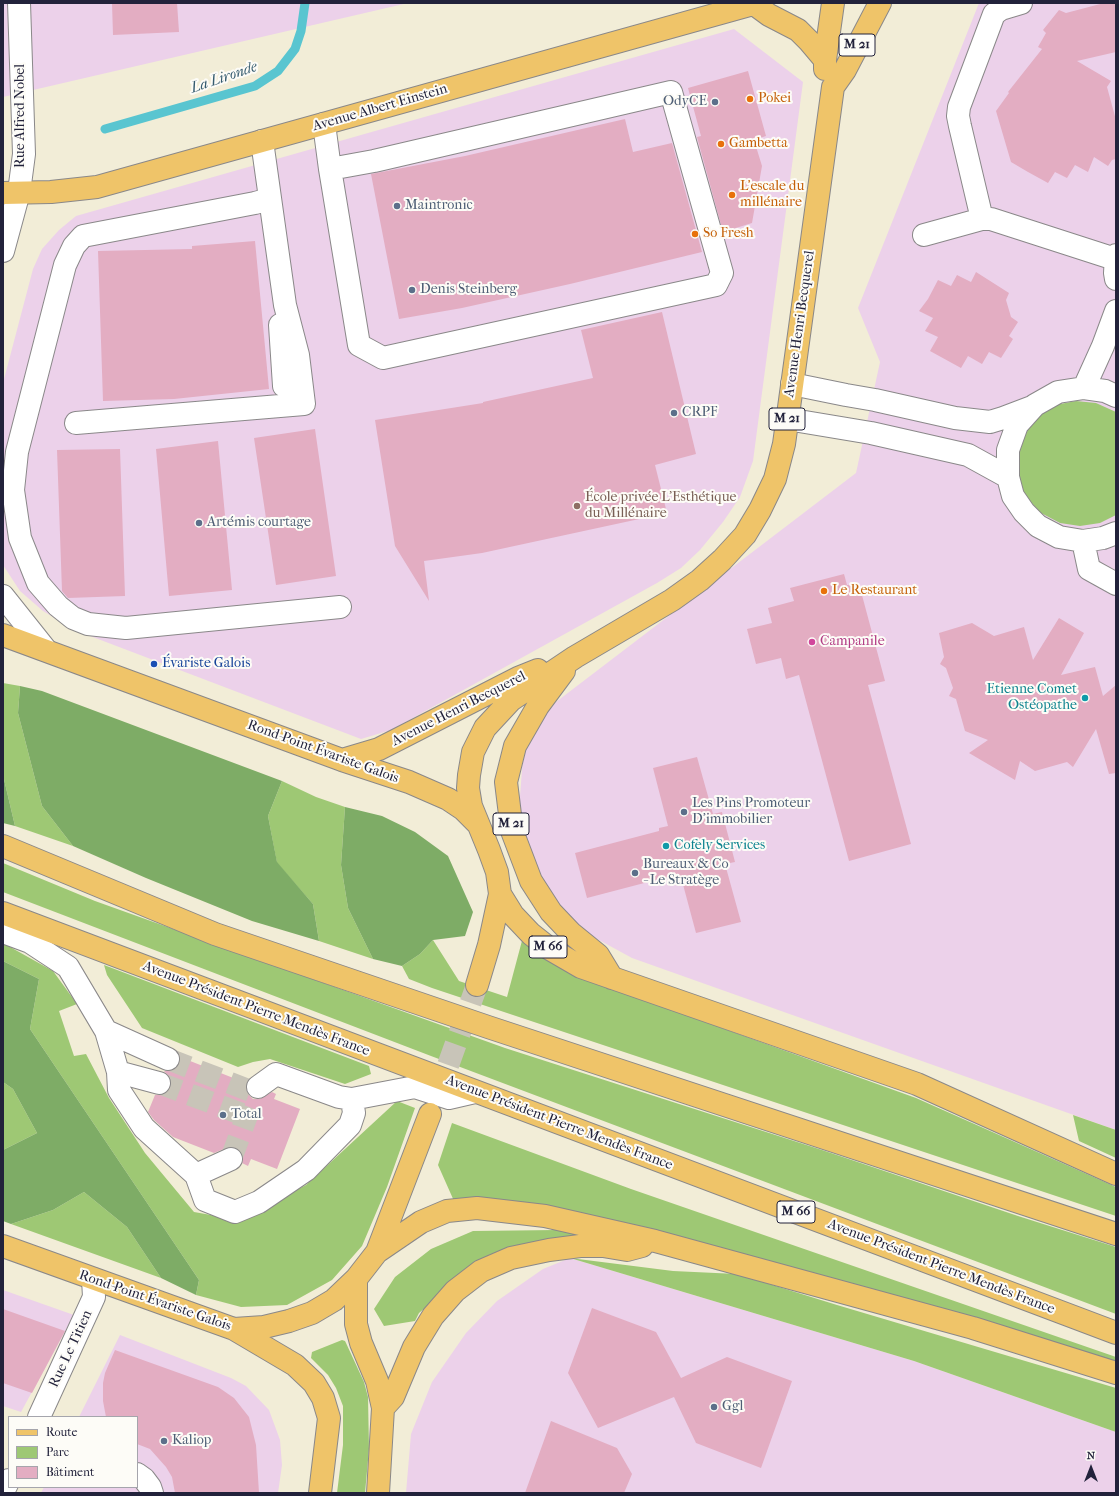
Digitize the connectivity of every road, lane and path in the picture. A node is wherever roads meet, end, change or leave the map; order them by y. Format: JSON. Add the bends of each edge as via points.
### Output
{"nodes":[{"id":1,"x":19,"y":3,"type":"edge"},
{"id":2,"x":756,"y":3,"type":"edge"},
{"id":3,"x":833,"y":3,"type":"edge"},
{"id":4,"x":880,"y":3,"type":"edge"},
{"id":5,"x":1021,"y":3,"type":"edge"},
{"id":6,"x":825,"y":60,"type":"junction"},
{"id":7,"x":832,"y":86,"type":"junction"},
{"id":8,"x":324,"y":124,"type":"junction"},
{"id":9,"x":262,"y":141,"type":"junction"},
{"id":10,"x":330,"y":169,"type":"junction"},
{"id":11,"x":11,"y":192,"type":"edge"},
{"id":12,"x":270,"y":199,"type":"junction"},
{"id":13,"x":982,"y":219,"type":"junction"},
{"id":14,"x":924,"y":235,"type":"dead end"},
{"id":15,"x":3,"y":251,"type":"edge"},
{"id":16,"x":1116,"y":264,"type":"edge"},
{"id":17,"x":284,"y":305,"type":"junction"},
{"id":18,"x":1116,"y":310,"type":"edge"},
{"id":19,"x":792,"y":384,"type":"junction"},
{"id":20,"x":284,"y":386,"type":"dead end"},
{"id":21,"x":1084,"y":388,"type":"junction"},
{"id":22,"x":1116,"y":396,"type":"edge"},
{"id":23,"x":1034,"y":405,"type":"junction"},
{"id":24,"x":787,"y":419,"type":"junction"},
{"id":25,"x":76,"y":424,"type":"dead end"},
{"id":26,"x":1008,"y":477,"type":"junction"},
{"id":27,"x":1116,"y":533,"type":"edge"},
{"id":28,"x":1082,"y":541,"type":"junction"},
{"id":29,"x":1116,"y":584,"type":"edge"},
{"id":30,"x":3,"y":596,"type":"edge"},
{"id":31,"x":340,"y":607,"type":"dead end"},
{"id":32,"x":3,"y":635,"type":"edge"},
{"id":33,"x":46,"y":650,"type":"junction"},
{"id":34,"x":575,"y":657,"type":"junction"},
{"id":35,"x":342,"y":760,"type":"junction"},
{"id":36,"x":477,"y":823,"type":"junction"},
{"id":37,"x":3,"y":846,"type":"edge"},
{"id":38,"x":500,"y":894,"type":"junction"},
{"id":39,"x":3,"y":913,"type":"edge"},
{"id":40,"x":3,"y":932,"type":"edge"},
{"id":41,"x":612,"y":978,"type":"junction"},
{"id":42,"x":477,"y":985,"type":"tunnel mouth"},
{"id":43,"x":106,"y":1031,"type":"junction"},
{"id":44,"x":168,"y":1059,"type":"tunnel mouth"},
{"id":45,"x":118,"y":1072,"type":"junction"},
{"id":46,"x":159,"y":1083,"type":"tunnel mouth"},
{"id":47,"x":258,"y":1087,"type":"tunnel mouth"},
{"id":48,"x":475,"y":1092,"type":"junction"},
{"id":49,"x":352,"y":1099,"type":"junction"},
{"id":50,"x":430,"y":1114,"type":"tunnel mouth"},
{"id":51,"x":231,"y":1159,"type":"dead end"},
{"id":52,"x":1116,"y":1174,"type":"edge"},
{"id":53,"x":196,"y":1175,"type":"junction"},
{"id":54,"x":1116,"y":1234,"type":"edge"},
{"id":55,"x":655,"y":1241,"type":"junction"},
{"id":56,"x":3,"y":1246,"type":"edge"},
{"id":57,"x":377,"y":1252,"type":"junction"},
{"id":58,"x":93,"y":1279,"type":"junction"},
{"id":59,"x":356,"y":1279,"type":"junction"},
{"id":60,"x":234,"y":1329,"type":"junction"},
{"id":61,"x":1116,"y":1333,"type":"edge"},
{"id":62,"x":1116,"y":1374,"type":"edge"},
{"id":63,"x":383,"y":1408,"type":"junction"},
{"id":64,"x":40,"y":1416,"type":"edge"},
{"id":65,"x":138,"y":1475,"type":"edge"},
{"id":66,"x":8,"y":1482,"type":"edge"},
{"id":67,"x":3,"y":1492,"type":"edge"},
{"id":68,"x":152,"y":1493,"type":"edge"},
{"id":69,"x":320,"y":1493,"type":"edge"},
{"id":70,"x":378,"y":1493,"type":"edge"}],
"edges":[{"from":1,"to":11,"type":"street","name":"Rue Alfred Nobel","via":[[24,154]]},
{"from":2,"to":6,"type":"main road","name":"Avenue Albert Einstein","via":[[769,15],[798,30]]},
{"from":2,"to":8,"type":"main road","name":"Avenue Albert Einstein"},
{"from":3,"to":6,"type":"main road","name":"Avenue Henri Becquerel","number":"M 21"},
{"from":4,"to":7,"type":"main road","number":"M 21","via":[[845,70]]},
{"from":5,"to":13,"type":"street","via":[[994,14],[959,107],[960,126]]},
{"from":6,"to":7,"type":"main road","name":"Avenue Henri Becquerel","number":"M 21","via":[[826,74]]},
{"from":7,"to":19,"type":"main road","name":"Avenue Henri Becquerel","number":"M 21"},
{"from":8,"to":9,"type":"main road","name":"Avenue Albert Einstein"},
{"from":8,"to":10,"type":"street"},
{"from":9,"to":11,"type":"main road","name":"Avenue Albert Einstein","via":[[97,187],[52,192]]},
{"from":9,"to":12,"type":"street"},
{"from":10,"to":10,"type":"street","via":[[360,345],[383,358],[716,285],[722,273],[671,92]]},
{"from":11,"to":15,"type":"street","name":"Rue Alfred Nobel"},
{"from":12,"to":17,"type":"street"},
{"from":12,"to":31,"type":"street","via":[[83,236],[74,246],[65,265],[17,452],[14,490],[20,538],[38,583],[72,618],[88,624],[126,628]]},
{"from":13,"to":14,"type":"street"},
{"from":13,"to":16,"type":"street","via":[[991,219]]},
{"from":17,"to":20,"type":"street","via":[[280,326]]},
{"from":17,"to":25,"type":"street","via":[[298,355],[304,404]]},
{"from":18,"to":21,"type":"street"},
{"from":19,"to":23,"type":"street","via":[[956,418],[990,422]]},
{"from":19,"to":24,"type":"main road","name":"Avenue Henri Becquerel","number":"M 21"},
{"from":21,"to":22,"type":"street","via":[[1105,391]]},
{"from":21,"to":23,"type":"street","via":[[1058,392]]},
{"from":23,"to":26,"type":"street","via":[[1017,425],[1008,450]]},
{"from":24,"to":26,"type":"street","via":[[871,433],[968,455]]},
{"from":24,"to":34,"type":"main road","name":"Avenue Henri Becquerel","number":"M 21","via":[[775,479],[745,535],[700,580],[672,600]]},
{"from":26,"to":28,"type":"street","via":[[1014,496],[1024,512],[1038,526],[1059,537]]},
{"from":27,"to":28,"type":"street"},
{"from":28,"to":29,"type":"street","via":[[1089,569]]},
{"from":30,"to":33,"type":"street"},
{"from":32,"to":33,"type":"main road","name":"Rond-Point Évariste Galois"},
{"from":33,"to":35,"type":"main road","name":"Rond-Point Évariste Galois"},
{"from":34,"to":35,"type":"main road","name":"Avenue Henri Becquerel","number":"M 21","via":[[518,678],[379,750]]},
{"from":34,"to":36,"type":"main road","name":"Avenue Henri Becquerel","number":"M 21","via":[[511,700],[485,728],[473,752],[469,775],[470,800]]},
{"from":34,"to":41,"type":"main road","number":"M 21","via":[[538,706],[515,746],[506,782],[512,831],[531,881],[551,912],[598,955]]},
{"from":35,"to":36,"type":"main road","name":"Rond-Point Évariste Galois","via":[[408,782],[448,799]]},
{"from":36,"to":38,"type":"main road","name":"Rond-Point Évariste Galois","via":[[497,872]]},
{"from":37,"to":54,"type":"main road","via":[[215,934],[488,1028]]},
{"from":38,"to":41,"type":"main road","number":"M 66","via":[[513,915],[550,949],[581,967]]},
{"from":38,"to":42,"type":"main road","name":"Rond-Point Évariste Galois"},
{"from":39,"to":48,"type":"main road","name":"Avenue Président Pierre Mendès France"},
{"from":40,"to":43,"type":"street","via":[[30,942],[68,967]]},
{"from":41,"to":52,"type":"main road","number":"M 66","via":[[917,1084]]},
{"from":43,"to":44,"type":"street"},
{"from":43,"to":45,"type":"street"},
{"from":45,"to":46,"type":"street"},
{"from":45,"to":53,"type":"street","via":[[120,1090],[144,1128]]},
{"from":47,"to":49,"type":"street","via":[[276,1074],[339,1097]]},
{"from":48,"to":49,"type":"street","via":[[449,1098],[415,1087]]},
{"from":48,"to":61,"type":"main road","name":"Avenue Président Pierre Mendès France","number":"M 66"},
{"from":49,"to":53,"type":"street","via":[[354,1114],[350,1125],[306,1170],[259,1202],[235,1212],[205,1200]]},
{"from":50,"to":57,"type":"main road","name":"Rond-Point Évariste Galois"},
{"from":51,"to":53,"type":"street"},
{"from":55,"to":57,"type":"main road","via":[[545,1216],[476,1208],[447,1211],[421,1222]]},
{"from":55,"to":62,"type":"main road","via":[[973,1328]]},
{"from":55,"to":63,"type":"main road","via":[[627,1250],[580,1246],[549,1250],[511,1258],[481,1271],[455,1291],[433,1316],[414,1347],[393,1397]]},
{"from":56,"to":58,"type":"main road","name":"Rond-Point Évariste Galois"},
{"from":57,"to":59,"type":"main road","name":"Rond-Point Évariste Galois"},
{"from":58,"to":60,"type":"main road","name":"Rond-Point Évariste Galois"},
{"from":58,"to":64,"type":"street","name":"Rue Le Titien","via":[[94,1297]]},
{"from":59,"to":60,"type":"main road","name":"Rond-Point Évariste Galois","via":[[334,1300],[312,1313],[264,1327]]},
{"from":59,"to":63,"type":"main road","via":[[356,1324],[377,1381]]},
{"from":60,"to":69,"type":"main road","via":[[295,1365],[314,1383],[323,1398],[329,1418]]},
{"from":63,"to":70,"type":"main road"},
{"from":65,"to":68,"type":"street","via":[[150,1486]]},
{"from":66,"to":67,"type":"street"}]}
